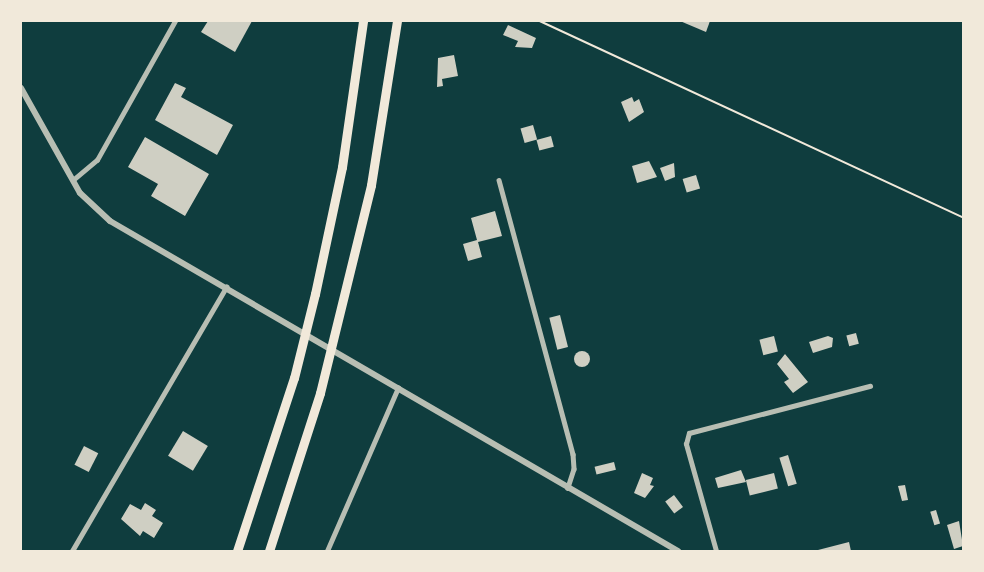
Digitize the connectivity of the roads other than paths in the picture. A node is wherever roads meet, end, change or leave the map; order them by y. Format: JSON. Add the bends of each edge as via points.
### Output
{"nodes":[{"id":1,"x":175,"y":21,"type":"edge"},
{"id":2,"x":363,"y":21,"type":"edge"},
{"id":3,"x":397,"y":21,"type":"edge"},
{"id":4,"x":21,"y":87,"type":"edge"},
{"id":5,"x":73,"y":180,"type":"junction"},
{"id":6,"x":499,"y":180,"type":"dead end"},
{"id":7,"x":226,"y":287,"type":"junction"},
{"id":8,"x":870,"y":386,"type":"dead end"},
{"id":9,"x":398,"y":388,"type":"junction"},
{"id":10,"x":568,"y":488,"type":"junction"},
{"id":11,"x":72,"y":551,"type":"edge"},
{"id":12,"x":237,"y":551,"type":"edge"},
{"id":13,"x":269,"y":551,"type":"edge"},
{"id":14,"x":327,"y":551,"type":"edge"},
{"id":15,"x":678,"y":551,"type":"edge"},
{"id":16,"x":716,"y":551,"type":"edge"}],
"edges":[{"from":1,"to":5,"type":"street","via":[[97,160]]},
{"from":2,"to":12,"type":"highway","via":[[342,167],[315,294],[294,378]]},
{"from":3,"to":13,"type":"highway","via":[[371,185],[320,393]]},
{"from":4,"to":5,"type":"street"},
{"from":5,"to":7,"type":"street","via":[[91,206],[110,221]]},
{"from":6,"to":10,"type":"street","via":[[573,454],[574,469]]},
{"from":7,"to":9,"type":"street"},
{"from":7,"to":11,"type":"street"},
{"from":8,"to":16,"type":"street","via":[[689,433],[686,444]]},
{"from":9,"to":10,"type":"street"},
{"from":9,"to":14,"type":"street"},
{"from":10,"to":15,"type":"street"}]}
